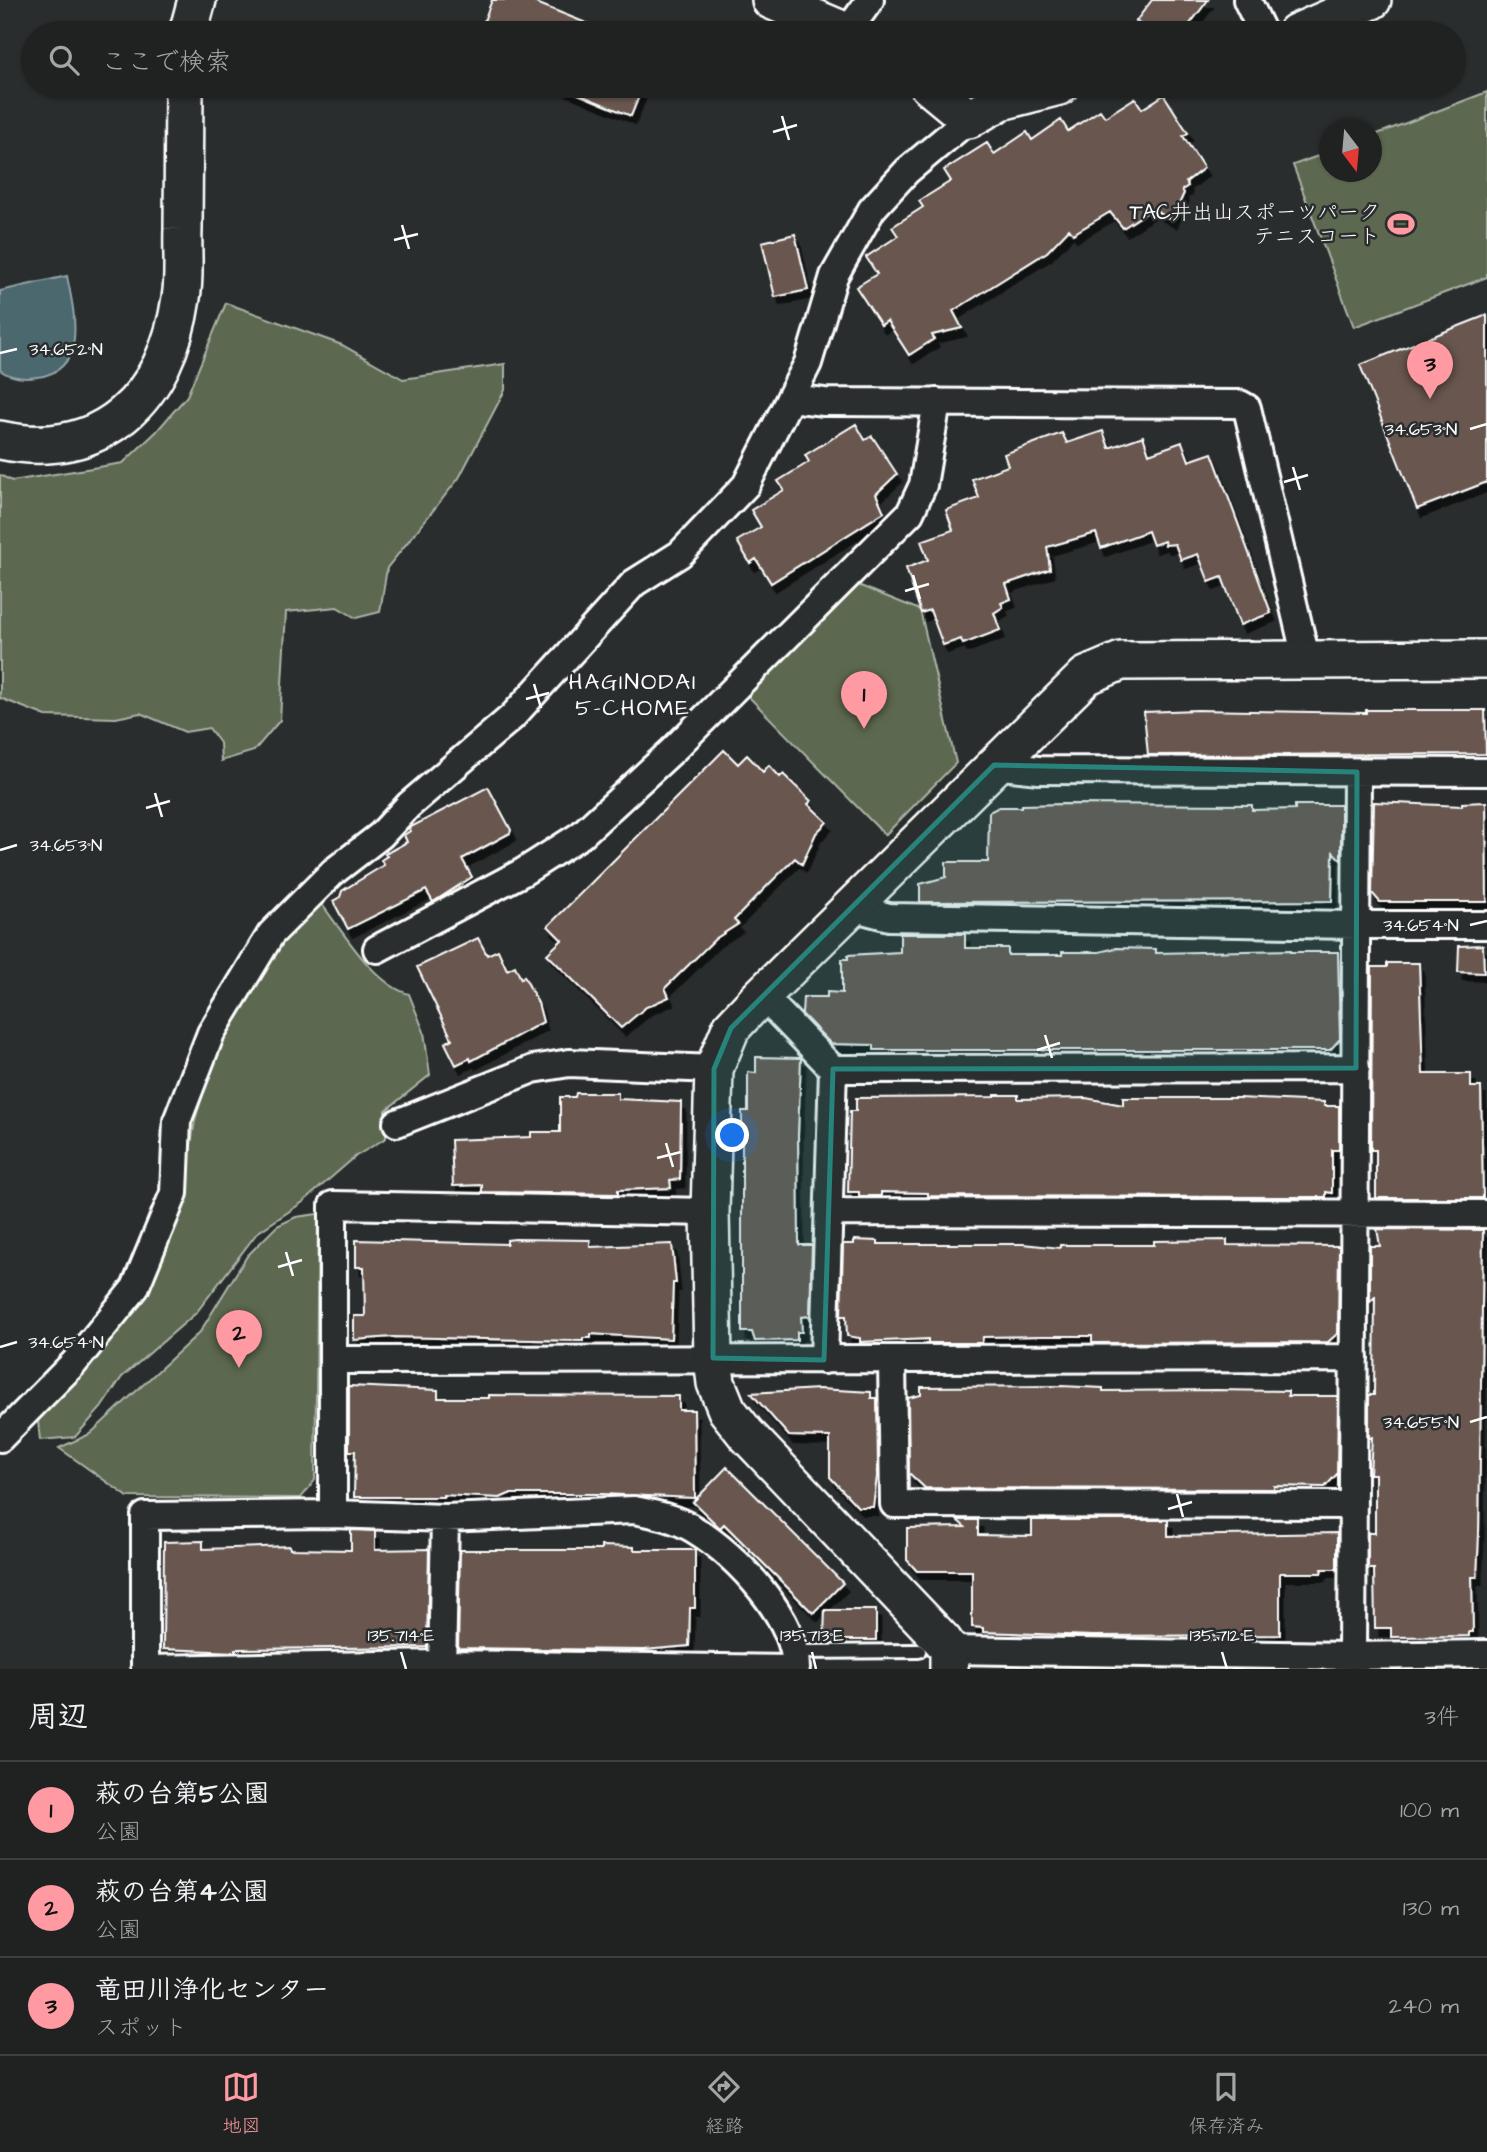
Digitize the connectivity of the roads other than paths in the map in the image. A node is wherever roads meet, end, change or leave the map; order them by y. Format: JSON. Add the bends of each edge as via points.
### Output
{"nodes":[{"id":1,"x":197,"y":0,"type":"edge"},
{"id":2,"x":771,"y":0,"type":"edge"},
{"id":3,"x":870,"y":0,"type":"edge"},
{"id":4,"x":1247,"y":0,"type":"edge"},
{"id":5,"x":1372,"y":0,"type":"edge"},
{"id":6,"x":191,"y":21,"type":"edge"},
{"id":7,"x":820,"y":21,"type":"edge"},
{"id":8,"x":856,"y":21,"type":"edge"},
{"id":9,"x":1257,"y":21,"type":"edge"},
{"id":10,"x":1324,"y":21,"type":"edge"},
{"id":11,"x":184,"y":98,"type":"edge"},
{"id":12,"x":944,"y":98,"type":"edge"},
{"id":13,"x":1013,"y":98,"type":"edge"},
{"id":14,"x":969,"y":119,"type":"junction"},
{"id":15,"x":790,"y":398,"type":"junction"},
{"id":16,"x":937,"y":402,"type":"junction"},
{"id":17,"x":0,"y":440,"type":"edge"},
{"id":18,"x":1306,"y":659,"type":"junction"},
{"id":19,"x":1487,"y":659,"type":"edge"},
{"id":20,"x":994,"y":765,"type":"junction"},
{"id":21,"x":1357,"y":772,"type":"junction"},
{"id":22,"x":1487,"y":772,"type":"edge"},
{"id":23,"x":850,"y":907,"type":"junction"},
{"id":24,"x":1356,"y":925,"type":"junction"},
{"id":25,"x":1487,"y":925,"type":"edge"},
{"id":26,"x":377,"y":949,"type":"dead end"},
{"id":27,"x":762,"y":995,"type":"junction"},
{"id":28,"x":1356,"y":1068,"type":"junction"},
{"id":29,"x":713,"y":1069,"type":"junction"},
{"id":30,"x":833,"y":1069,"type":"junction"},
{"id":31,"x":397,"y":1124,"type":"dead end"},
{"id":32,"x":710,"y":1212,"type":"junction"},
{"id":33,"x":829,"y":1212,"type":"junction"},
{"id":34,"x":1355,"y":1214,"type":"junction"},
{"id":35,"x":1487,"y":1214,"type":"edge"},
{"id":36,"x":713,"y":1358,"type":"junction"},
{"id":37,"x":1354,"y":1358,"type":"junction"},
{"id":38,"x":334,"y":1360,"type":"junction"},
{"id":39,"x":824,"y":1360,"type":"junction"},
{"id":40,"x":892,"y":1360,"type":"junction"},
{"id":41,"x":0,"y":1438,"type":"edge"},
{"id":42,"x":1353,"y":1505,"type":"junction"},
{"id":43,"x":333,"y":1514,"type":"junction"},
{"id":44,"x":445,"y":1518,"type":"junction"},
{"id":45,"x":796,"y":1652,"type":"junction"},
{"id":46,"x":1487,"y":1654,"type":"edge"},
{"id":47,"x":1352,"y":1656,"type":"junction"},
{"id":48,"x":939,"y":1657,"type":"edge"},
{"id":49,"x":442,"y":1667,"type":"edge"},
{"id":50,"x":145,"y":1669,"type":"edge"}],
"edges":[{"from":1,"to":6,"type":"street"},
{"from":2,"to":7,"type":"street"},
{"from":3,"to":8,"type":"street"},
{"from":4,"to":9,"type":"street"},
{"from":5,"to":10,"type":"street"},
{"from":11,"to":17,"type":"street","via":[[182,296],[163,365],[129,412],[94,435],[55,446]]},
{"from":12,"to":14,"type":"street"},
{"from":13,"to":14,"type":"street"},
{"from":14,"to":15,"type":"street","via":[[907,171],[872,209],[834,276],[808,363]]},
{"from":15,"to":16,"type":"street"},
{"from":15,"to":41,"type":"street","via":[[746,485],[680,554],[634,583],[512,717],[333,872],[271,934],[211,1033],[177,1121],[174,1193],[135,1288],[74,1363]]},
{"from":16,"to":18,"type":"street","via":[[1240,404],[1247,408]]},
{"from":16,"to":26,"type":"street","via":[[923,485],[910,513],[673,750],[582,835],[511,879]]},
{"from":18,"to":19,"type":"street"},
{"from":18,"to":20,"type":"street","via":[[1121,661],[1086,676]]},
{"from":20,"to":21,"type":"street","via":[[1039,770]]},
{"from":20,"to":23,"type":"street"},
{"from":21,"to":22,"type":"street"},
{"from":21,"to":24,"type":"street"},
{"from":23,"to":24,"type":"street","via":[[889,916]]},
{"from":23,"to":27,"type":"street"},
{"from":24,"to":25,"type":"street"},
{"from":24,"to":28,"type":"street"},
{"from":27,"to":29,"type":"street","via":[[731,1028]]},
{"from":27,"to":30,"type":"street"},
{"from":28,"to":30,"type":"street"},
{"from":28,"to":34,"type":"street"},
{"from":29,"to":31,"type":"street","via":[[569,1063],[533,1069]]},
{"from":29,"to":32,"type":"street"},
{"from":30,"to":33,"type":"street"},
{"from":32,"to":36,"type":"street"},
{"from":32,"to":38,"type":"street","via":[[333,1205]]},
{"from":33,"to":34,"type":"street"},
{"from":33,"to":39,"type":"street"},
{"from":34,"to":35,"type":"street"},
{"from":34,"to":37,"type":"street"},
{"from":36,"to":38,"type":"street"},
{"from":36,"to":39,"type":"street"},
{"from":36,"to":48,"type":"street","via":[[716,1383],[727,1410],[852,1542]]},
{"from":37,"to":40,"type":"street"},
{"from":37,"to":42,"type":"street"},
{"from":38,"to":43,"type":"street"},
{"from":39,"to":40,"type":"street"},
{"from":40,"to":42,"type":"street","via":[[894,1504]]},
{"from":42,"to":47,"type":"street"},
{"from":43,"to":44,"type":"street"},
{"from":43,"to":50,"type":"street","via":[[145,1516]]},
{"from":44,"to":45,"type":"street","via":[[634,1510],[664,1516],[694,1529],[717,1547],[773,1602]]},
{"from":44,"to":49,"type":"street"},
{"from":45,"to":48,"type":"lane"},
{"from":45,"to":49,"type":"street","via":[[796,1669]]},
{"from":46,"to":47,"type":"street"},
{"from":47,"to":48,"type":"street"},
{"from":49,"to":50,"type":"street"}]}
